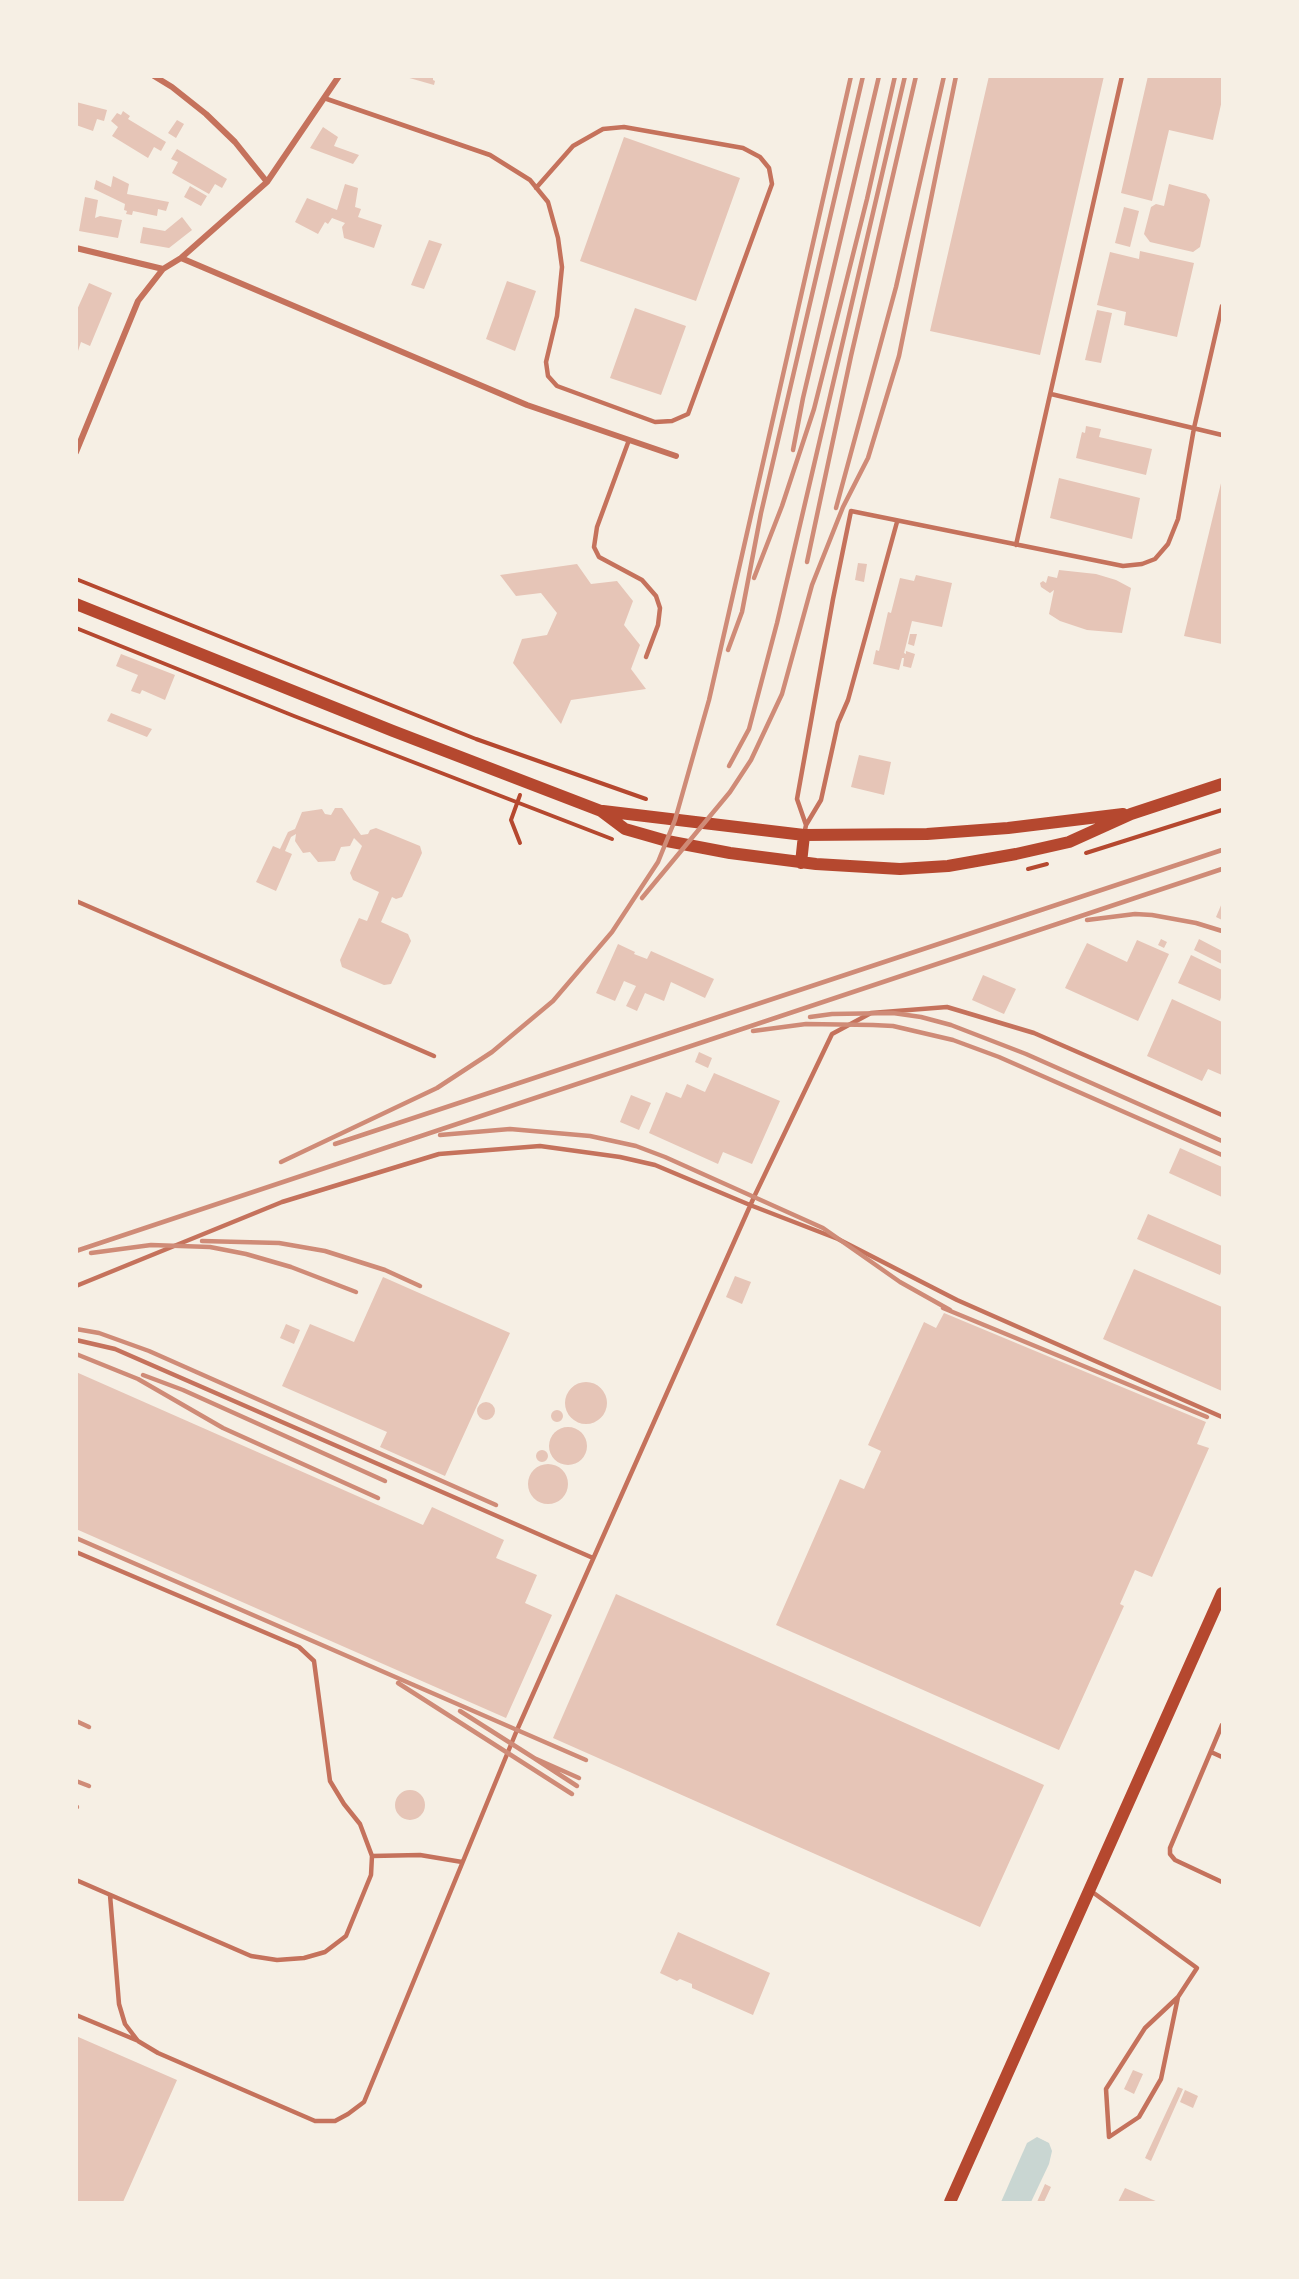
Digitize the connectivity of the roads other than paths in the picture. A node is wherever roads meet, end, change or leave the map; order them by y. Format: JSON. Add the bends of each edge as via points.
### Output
{"nodes":[{"id":1,"x":154,"y":76,"type":"edge"},
{"id":2,"x":339,"y":76,"type":"edge"},
{"id":3,"x":1122,"y":76,"type":"edge"},
{"id":4,"x":324,"y":98,"type":"junction"},
{"id":5,"x":267,"y":182,"type":"junction"},
{"id":6,"x":536,"y":188,"type":"junction"},
{"id":7,"x":76,"y":248,"type":"edge"},
{"id":8,"x":181,"y":258,"type":"junction"},
{"id":9,"x":163,"y":269,"type":"junction"},
{"id":10,"x":1222,"y":306,"type":"edge"},
{"id":11,"x":1050,"y":394,"type":"junction"},
{"id":12,"x":1194,"y":428,"type":"junction"},
{"id":13,"x":1222,"y":435,"type":"edge"},
{"id":14,"x":629,"y":441,"type":"junction"},
{"id":15,"x":76,"y":452,"type":"edge"},
{"id":16,"x":676,"y":456,"type":"dead end"},
{"id":17,"x":897,"y":522,"type":"junction"},
{"id":18,"x":1016,"y":545,"type":"junction"},
{"id":19,"x":76,"y":604,"type":"edge"},
{"id":20,"x":646,"y":657,"type":"dead end"},
{"id":21,"x":1222,"y":784,"type":"edge"},
{"id":22,"x":602,"y":811,"type":"junction"},
{"id":23,"x":1131,"y":814,"type":"junction"},
{"id":24,"x":805,"y":830,"type":"junction"},
{"id":25,"x":801,"y":863,"type":"junction"},
{"id":26,"x":76,"y":901,"type":"edge"},
{"id":27,"x":434,"y":1056,"type":"dead end"},
{"id":28,"x":1222,"y":1115,"type":"edge"},
{"id":29,"x":750,"y":1205,"type":"junction"},
{"id":30,"x":76,"y":1286,"type":"edge"},
{"id":31,"x":76,"y":1340,"type":"edge"},
{"id":32,"x":1222,"y":1417,"type":"edge"},
{"id":33,"x":76,"y":1552,"type":"edge"},
{"id":34,"x":593,"y":1558,"type":"junction"},
{"id":35,"x":1222,"y":1593,"type":"edge"},
{"id":36,"x":1222,"y":1725,"type":"edge"},
{"id":37,"x":1211,"y":1752,"type":"junction"},
{"id":38,"x":1222,"y":1757,"type":"edge"},
{"id":39,"x":372,"y":1856,"type":"junction"},
{"id":40,"x":462,"y":1862,"type":"junction"},
{"id":41,"x":76,"y":1880,"type":"edge"},
{"id":42,"x":1222,"y":1882,"type":"edge"},
{"id":43,"x":1090,"y":1890,"type":"junction"},
{"id":44,"x":110,"y":1895,"type":"junction"},
{"id":45,"x":1178,"y":1997,"type":"junction"},
{"id":46,"x":76,"y":2015,"type":"edge"},
{"id":47,"x":138,"y":2041,"type":"junction"},
{"id":48,"x":950,"y":2202,"type":"edge"}],
"edges":[{"from":1,"to":5,"type":"street","via":[[206,114]]},
{"from":2,"to":4,"type":"street"},
{"from":3,"to":11,"type":"lane"},
{"from":4,"to":5,"type":"street"},
{"from":4,"to":6,"type":"lane","via":[[490,155],[530,180]]},
{"from":5,"to":8,"type":"street"},
{"from":6,"to":6,"type":"lane","via":[[548,202],[562,267],[557,316],[546,362],[548,376],[557,386],[655,422],[672,421],[688,414],[772,184],[769,168],[760,157],[743,148],[624,127],[603,129],[573,146]]},
{"from":7,"to":9,"type":"street"},
{"from":8,"to":9,"type":"street"},
{"from":8,"to":14,"type":"street","via":[[527,405]]},
{"from":9,"to":15,"type":"street","via":[[138,302]]},
{"from":10,"to":12,"type":"lane"},
{"from":11,"to":12,"type":"lane"},
{"from":11,"to":18,"type":"lane"},
{"from":12,"to":13,"type":"lane"},
{"from":12,"to":18,"type":"lane","via":[[1178,519],[1168,544],[1155,559],[1123,566]]},
{"from":14,"to":16,"type":"street"},
{"from":14,"to":20,"type":"lane","via":[[597,527],[594,547],[599,557],[642,580],[657,596],[658,625]]},
{"from":17,"to":18,"type":"lane"},
{"from":17,"to":24,"type":"lane","via":[[848,700],[838,723],[821,800]]},
{"from":17,"to":24,"type":"lane","via":[[851,511],[797,799]]},
{"from":19,"to":22,"type":"main road"},
{"from":21,"to":23,"type":"main road"},
{"from":22,"to":24,"type":"main road","via":[[703,824]]},
{"from":22,"to":25,"type":"main road","via":[[625,828],[667,841]]},
{"from":23,"to":24,"type":"main road","via":[[927,834]]},
{"from":23,"to":25,"type":"main road","via":[[1069,842],[948,866],[900,869]]},
{"from":24,"to":25,"type":"main road"},
{"from":26,"to":27,"type":"lane"},
{"from":28,"to":29,"type":"lane","via":[[1034,1033],[947,1007],[872,1013],[832,1034]]},
{"from":29,"to":30,"type":"lane","via":[[655,1165],[620,1157],[540,1146],[439,1154],[282,1202]]},
{"from":29,"to":32,"type":"lane","via":[[838,1239],[957,1300]]},
{"from":29,"to":34,"type":"lane"},
{"from":31,"to":34,"type":"lane","via":[[115,1349]]},
{"from":33,"to":39,"type":"lane","via":[[299,1647],[314,1660],[330,1781],[360,1824]]},
{"from":34,"to":40,"type":"lane"},
{"from":35,"to":43,"type":"main road"},
{"from":36,"to":37,"type":"lane"},
{"from":37,"to":38,"type":"lane"},
{"from":37,"to":42,"type":"lane","via":[[1170,1854]]},
{"from":39,"to":40,"type":"lane","via":[[420,1855]]},
{"from":39,"to":44,"type":"lane","via":[[371,1875],[346,1936],[325,1952],[304,1958],[250,1956]]},
{"from":40,"to":47,"type":"lane","via":[[364,2102],[348,2114],[335,2121],[315,2121]]},
{"from":41,"to":44,"type":"lane"},
{"from":43,"to":45,"type":"lane","via":[[1197,1968]]},
{"from":43,"to":48,"type":"main road"},
{"from":44,"to":47,"type":"lane","via":[[119,2004],[125,2024]]},
{"from":45,"to":45,"type":"lane","via":[[1145,2028],[1106,2089],[1109,2137],[1138,2117],[1161,2079]]},
{"from":46,"to":47,"type":"lane"}]}
